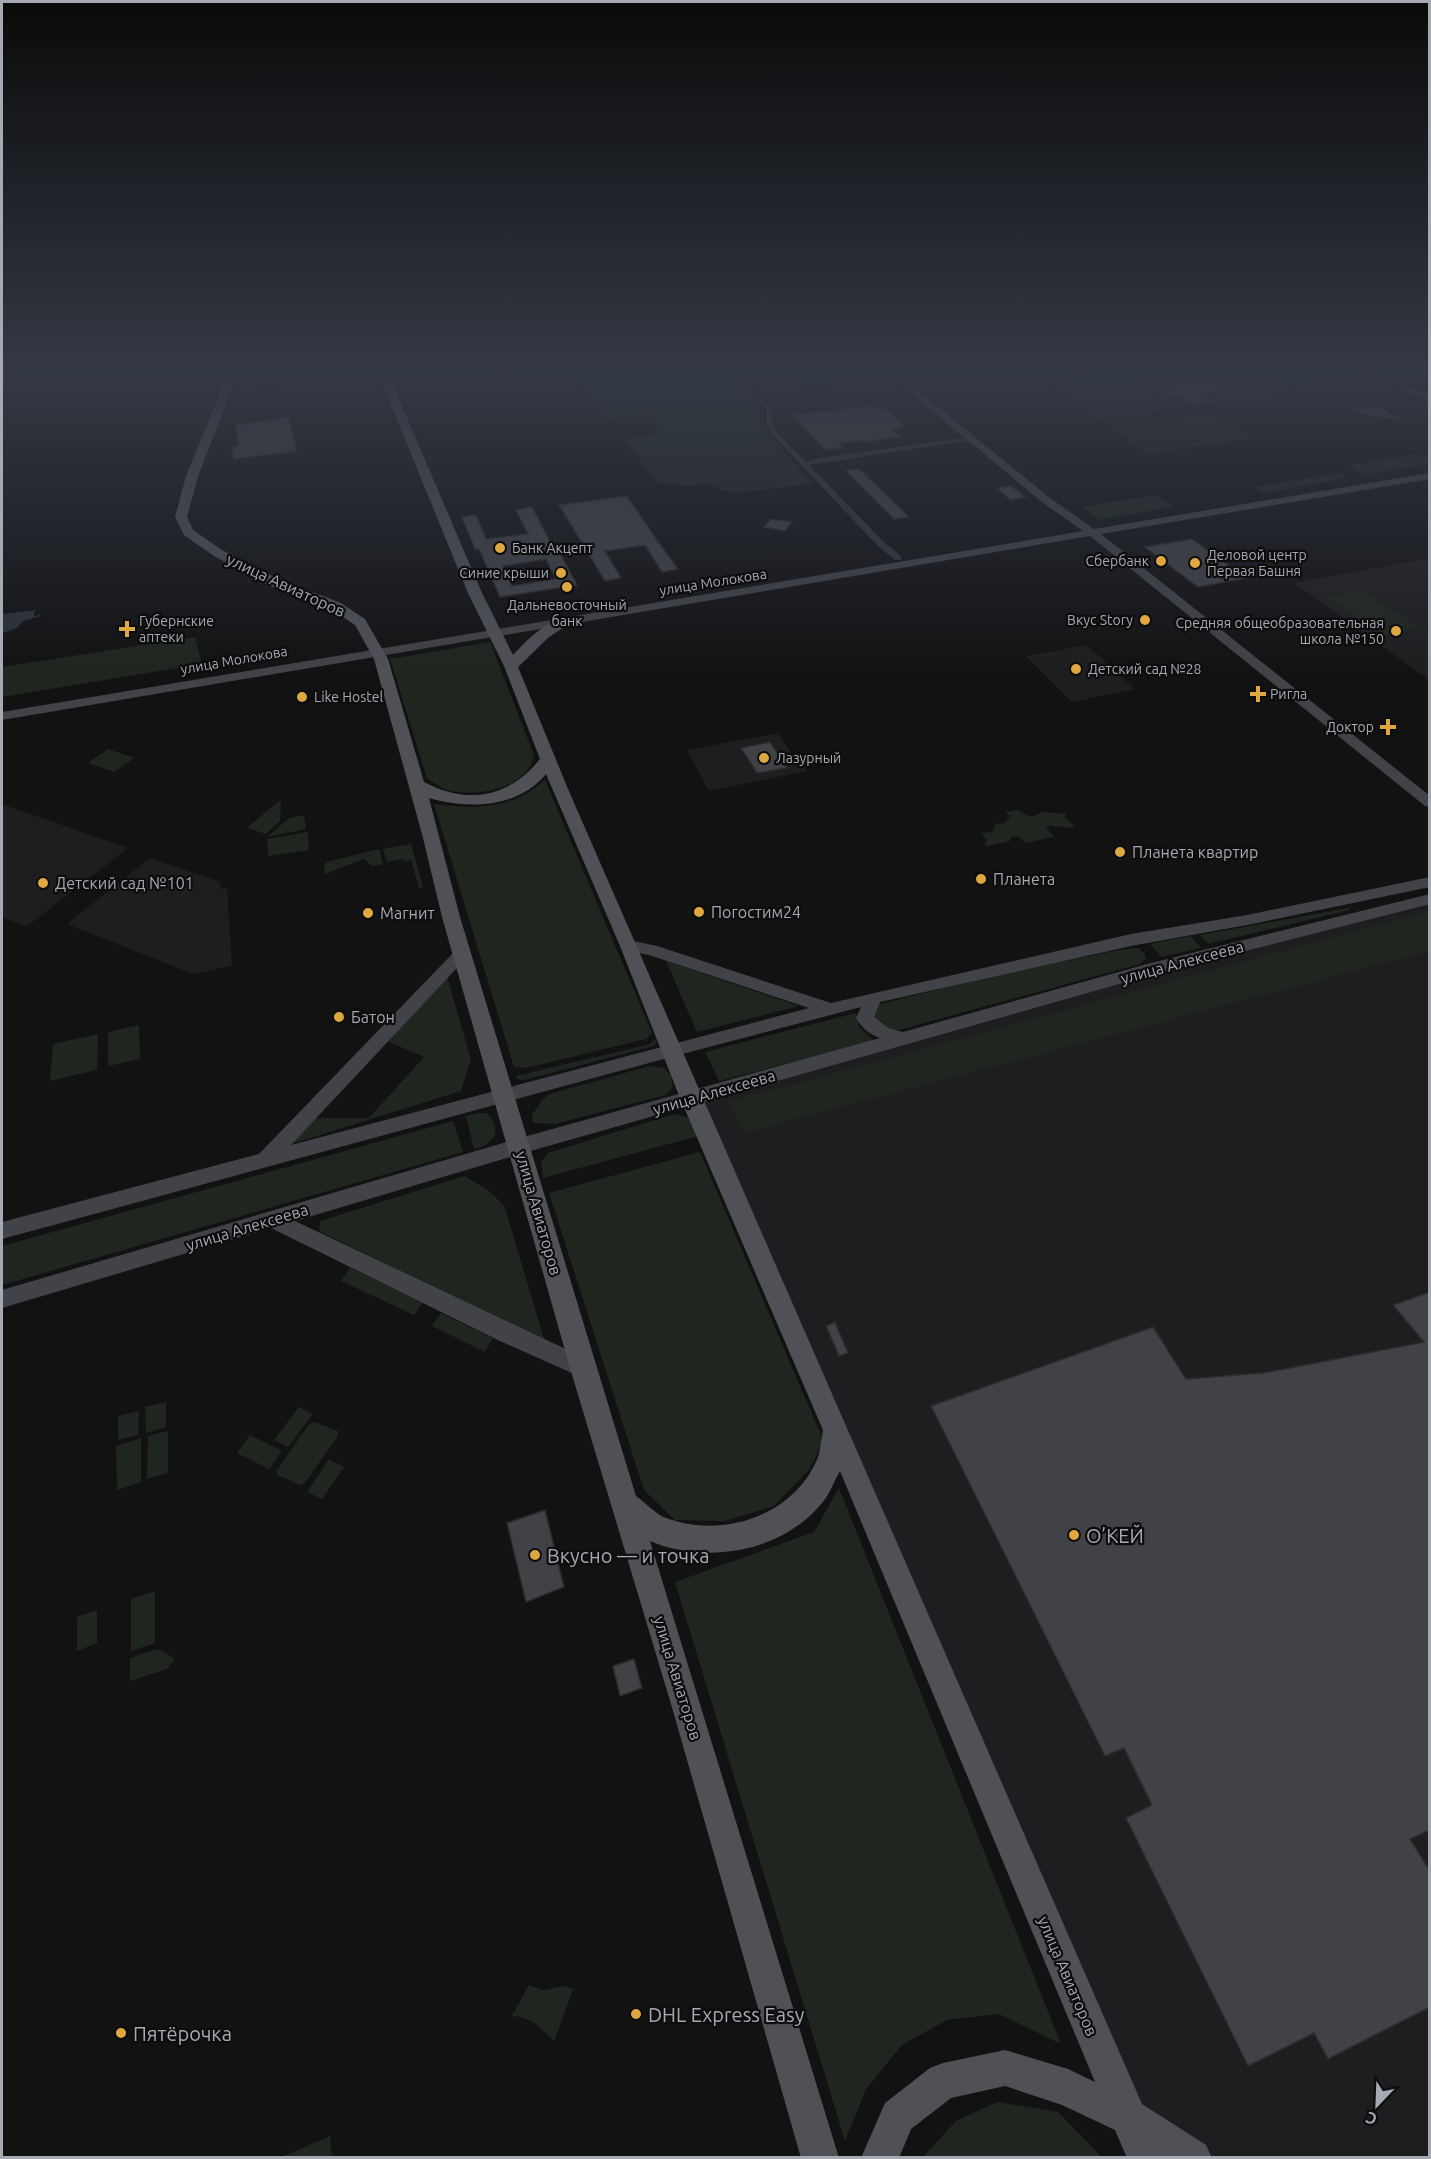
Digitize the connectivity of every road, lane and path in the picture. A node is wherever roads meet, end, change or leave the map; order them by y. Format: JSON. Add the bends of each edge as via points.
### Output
{"nodes":[{"id":1,"x":195,"y":472,"type":"edge"},
{"id":2,"x":424,"y":472,"type":"edge"},
{"id":3,"x":816,"y":472,"type":"edge"},
{"id":4,"x":1012,"y":472,"type":"edge"},
{"id":5,"x":1420,"y":472,"type":"edge"},
{"id":6,"x":1430,"y":476,"type":"edge"},
{"id":7,"x":1039,"y":494,"type":"junction"},
{"id":8,"x":1051,"y":528,"type":"junction"},
{"id":9,"x":1089,"y":531,"type":"junction"},
{"id":10,"x":898,"y":558,"type":"junction"},
{"id":11,"x":568,"y":620,"type":"junction"},
{"id":12,"x":493,"y":628,"type":"junction"},
{"id":13,"x":376,"y":647,"type":"junction"},
{"id":14,"x":511,"y":666,"type":"junction"},
{"id":15,"x":2,"y":706,"type":"edge"},
{"id":16,"x":2,"y":716,"type":"edge"},
{"id":17,"x":549,"y":759,"type":"junction"},
{"id":18,"x":417,"y":785,"type":"junction"},
{"id":19,"x":1430,"y":803,"type":"edge"},
{"id":20,"x":1430,"y":882,"type":"edge"},
{"id":21,"x":1430,"y":899,"type":"edge"},
{"id":22,"x":1131,"y":940,"type":"junction"},
{"id":23,"x":629,"y":946,"type":"junction"},
{"id":24,"x":463,"y":953,"type":"junction"},
{"id":25,"x":1153,"y":969,"type":"junction"},
{"id":26,"x":873,"y":999,"type":"junction"},
{"id":27,"x":830,"y":1009,"type":"junction"},
{"id":28,"x":905,"y":1039,"type":"junction"},
{"id":29,"x":671,"y":1050,"type":"junction"},
{"id":30,"x":504,"y":1095,"type":"junction"},
{"id":31,"x":691,"y":1098,"type":"junction"},
{"id":32,"x":520,"y":1146,"type":"junction"},
{"id":33,"x":263,"y":1161,"type":"junction"},
{"id":34,"x":274,"y":1220,"type":"junction"},
{"id":35,"x":2,"y":1232,"type":"edge"},
{"id":36,"x":2,"y":1299,"type":"edge"},
{"id":37,"x":583,"y":1368,"type":"junction"},
{"id":38,"x":836,"y":1430,"type":"junction"},
{"id":39,"x":627,"y":1506,"type":"junction"},
{"id":40,"x":1128,"y":2117,"type":"junction"},
{"id":41,"x":820,"y":2157,"type":"edge"},
{"id":42,"x":880,"y":2157,"type":"edge"},
{"id":43,"x":1146,"y":2157,"type":"edge"},
{"id":44,"x":1193,"y":2157,"type":"edge"}],
"edges":[{"from":1,"to":13,"type":"main road","name":"улица Авиаторов","via":[[182,507],[181,517],[188,532],[273,582],[351,615]]},
{"from":2,"to":12,"type":"main road","name":"улица Авиаторов"},
{"from":3,"to":10,"type":"street"},
{"from":4,"to":7,"type":"street"},
{"from":5,"to":9,"type":"street","name":"улица Молокова"},
{"from":6,"to":9,"type":"street","name":"улица Молокова"},
{"from":7,"to":8,"type":"street"},
{"from":7,"to":9,"type":"street"},
{"from":8,"to":9,"type":"street","name":"улица Молокова"},
{"from":8,"to":10,"type":"street","name":"улица Молокова"},
{"from":9,"to":11,"type":"street","name":"улица Молокова"},
{"from":9,"to":19,"type":"street"},
{"from":10,"to":12,"type":"street","name":"улица Молокова"},
{"from":11,"to":12,"type":"street","name":"улица Молокова"},
{"from":11,"to":14,"type":"main road","via":[[541,634]]},
{"from":12,"to":13,"type":"street","name":"улица Молокова"},
{"from":12,"to":14,"type":"main road","name":"улица Авиаторов"},
{"from":13,"to":15,"type":"street","name":"улица Молокова"},
{"from":13,"to":16,"type":"street","name":"улица Молокова"},
{"from":13,"to":18,"type":"main road","name":"улица Авиаторов"},
{"from":14,"to":17,"type":"main road","name":"улица Авиаторов"},
{"from":17,"to":18,"type":"main road","via":[[531,782],[510,794],[489,799],[465,801],[443,797]]},
{"from":17,"to":23,"type":"main road","name":"улица Авиаторов"},
{"from":18,"to":24,"type":"main road","name":"улица Авиаторов"},
{"from":20,"to":22,"type":"street","name":"улица Алексеева"},
{"from":21,"to":25,"type":"street","name":"улица Алексеева"},
{"from":22,"to":25,"type":"street","via":[[1156,954]]},
{"from":22,"to":26,"type":"street","name":"улица Алексеева"},
{"from":23,"to":27,"type":"street"},
{"from":23,"to":29,"type":"main road","name":"улица Авиаторов"},
{"from":24,"to":30,"type":"main road","name":"улица Авиаторов"},
{"from":24,"to":33,"type":"street"},
{"from":25,"to":28,"type":"street","name":"улица Алексеева"},
{"from":26,"to":27,"type":"street","name":"улица Алексеева"},
{"from":26,"to":28,"type":"street","via":[[865,1018],[875,1030]]},
{"from":27,"to":29,"type":"street","name":"улица Алексеева"},
{"from":28,"to":31,"type":"street","name":"улица Алексеева"},
{"from":29,"to":30,"type":"street","name":"улица Алексеева"},
{"from":29,"to":31,"type":"main road","name":"улица Авиаторов"},
{"from":30,"to":32,"type":"main road","name":"улица Авиаторов"},
{"from":30,"to":33,"type":"street","name":"улица Алексеева"},
{"from":31,"to":32,"type":"street","name":"улица Алексеева"},
{"from":31,"to":38,"type":"main road","name":"улица Авиаторов"},
{"from":32,"to":34,"type":"street","name":"улица Алексеева"},
{"from":32,"to":37,"type":"main road","name":"улица Авиаторов"},
{"from":33,"to":35,"type":"street","name":"улица Алексеева"},
{"from":34,"to":36,"type":"street","name":"улица Алексеева"},
{"from":34,"to":37,"type":"street"},
{"from":37,"to":39,"type":"main road","name":"улица Авиаторов"},
{"from":38,"to":39,"type":"main road","via":[[831,1460],[813,1492],[783,1521],[742,1537],[694,1539],[657,1530]]},
{"from":38,"to":40,"type":"main road","name":"улица Авиаторов"},
{"from":39,"to":41,"type":"main road","name":"улица Авиаторов"},
{"from":40,"to":42,"type":"main road","via":[[1068,2088],[1005,2068],[943,2081],[898,2116]]},
{"from":40,"to":43,"type":"main road","name":"улица Авиаторов"},
{"from":40,"to":44,"type":"main road"}]}
